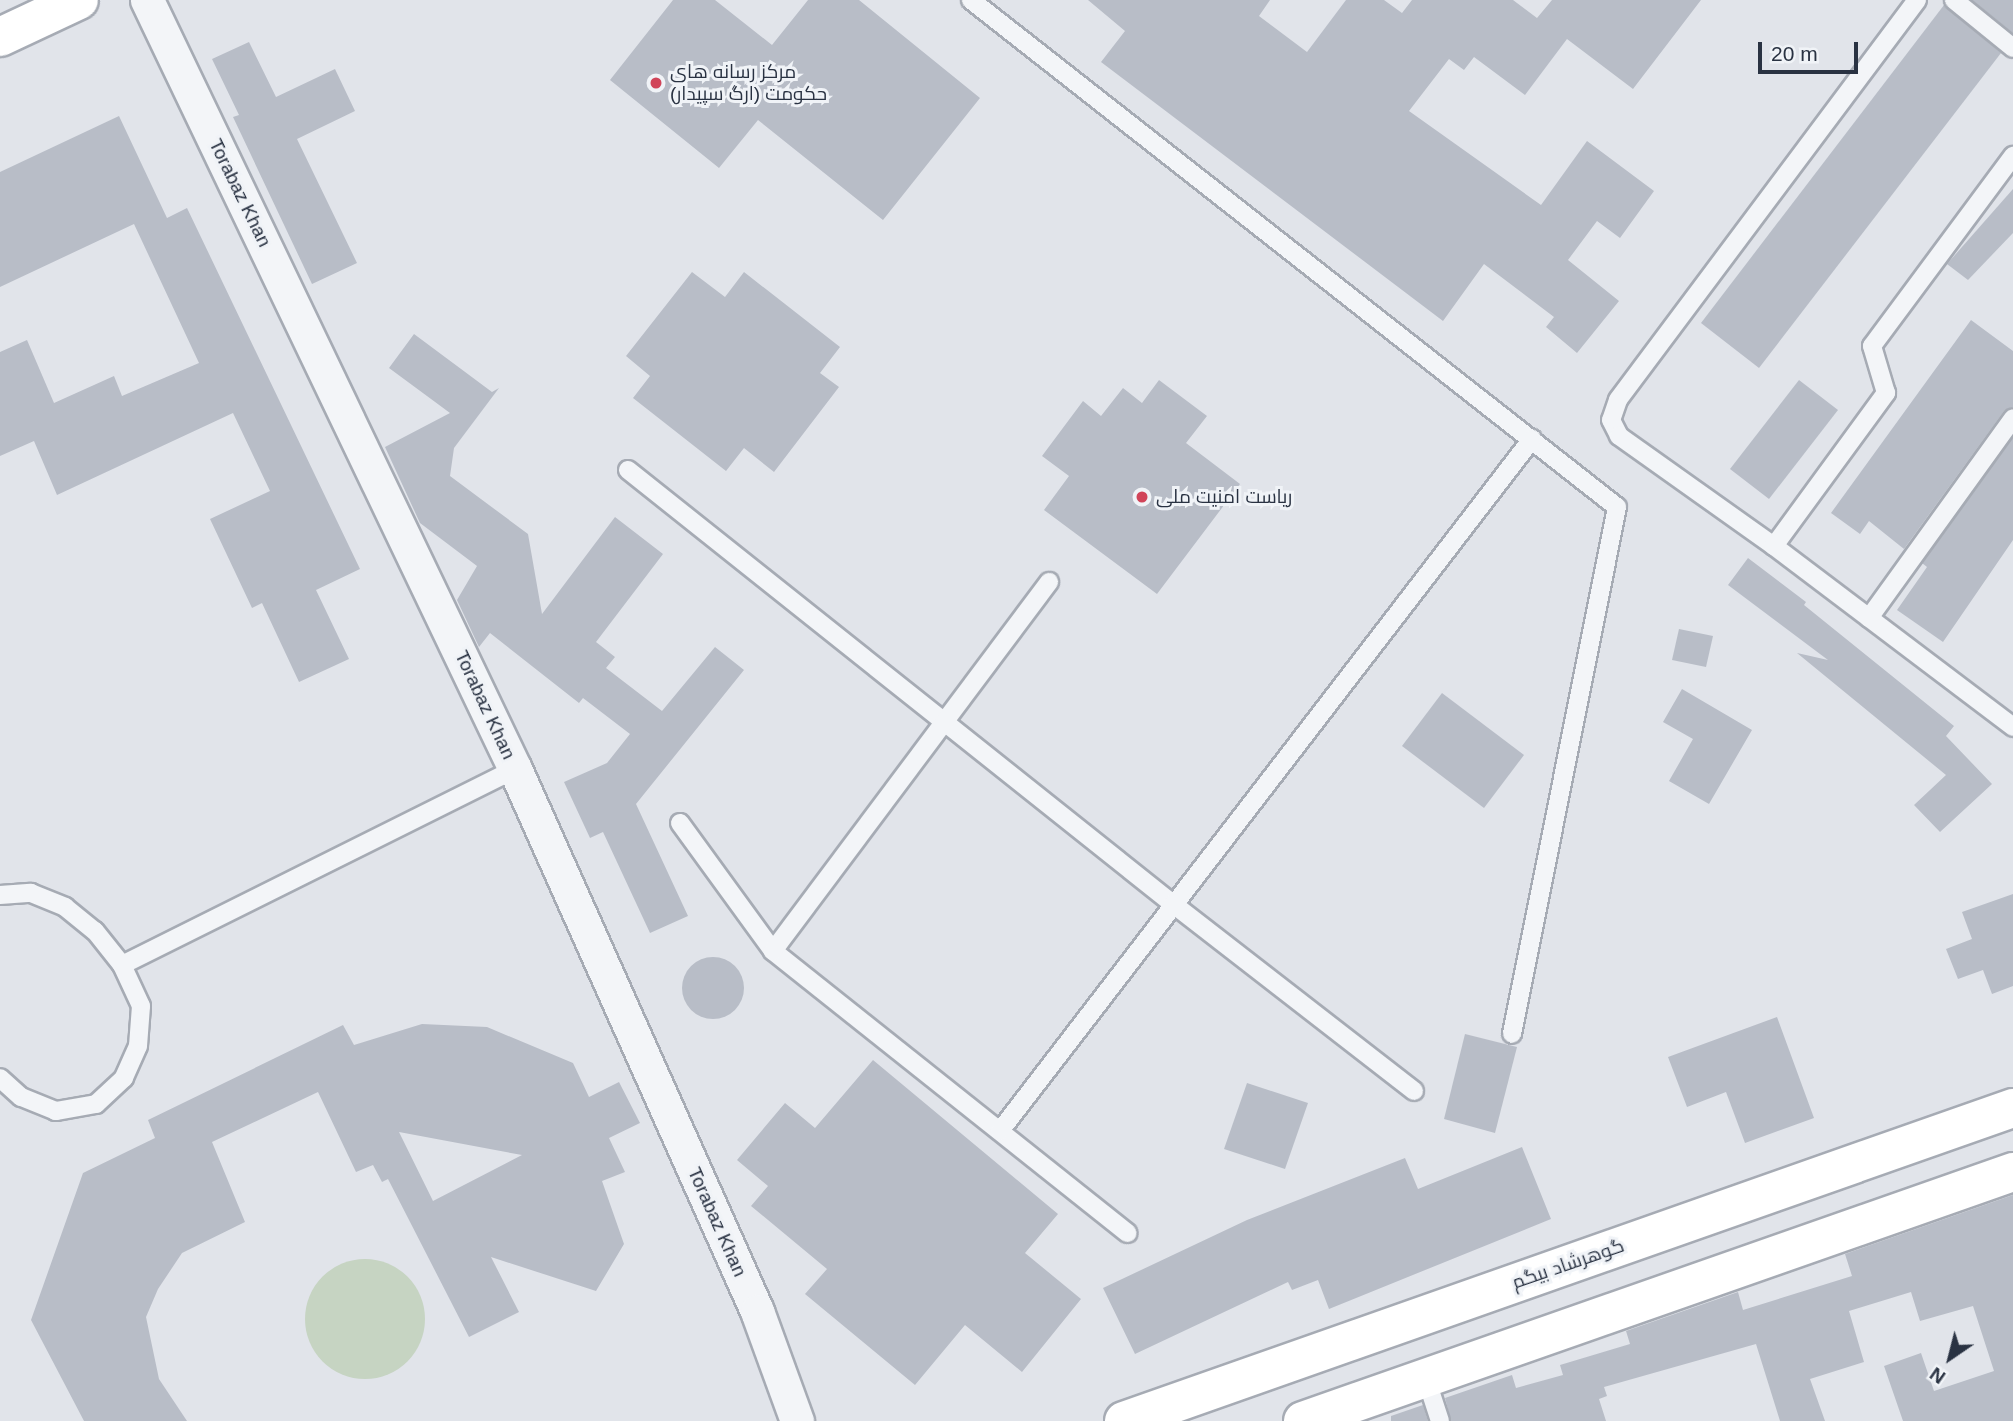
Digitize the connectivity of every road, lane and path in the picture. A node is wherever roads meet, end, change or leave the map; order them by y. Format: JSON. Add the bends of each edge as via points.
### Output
{"nodes":[{"id":1,"x":79,"y":0,"type":"edge"},
{"id":2,"x":147,"y":0,"type":"edge"},
{"id":3,"x":971,"y":0,"type":"edge"},
{"id":4,"x":1917,"y":0,"type":"edge"},
{"id":5,"x":1954,"y":0,"type":"edge"},
{"id":6,"x":0,"y":37,"type":"edge"},
{"id":7,"x":2013,"y":48,"type":"edge"},
{"id":8,"x":2013,"y":156,"type":"edge"},
{"id":9,"x":2013,"y":418,"type":"edge"},
{"id":10,"x":1532,"y":439,"type":"junction"},
{"id":11,"x":628,"y":470,"type":"dead end"},
{"id":12,"x":1774,"y":546,"type":"junction"},
{"id":13,"x":1049,"y":582,"type":"dead end"},
{"id":14,"x":1869,"y":618,"type":"junction"},
{"id":15,"x":945,"y":722,"type":"junction"},
{"id":16,"x":2013,"y":727,"type":"edge"},
{"id":17,"x":515,"y":769,"type":"junction"},
{"id":18,"x":680,"y":823,"type":"dead end"},
{"id":19,"x":0,"y":895,"type":"edge"},
{"id":20,"x":1173,"y":904,"type":"junction"},
{"id":21,"x":773,"y":951,"type":"junction"},
{"id":22,"x":122,"y":965,"type":"junction"},
{"id":23,"x":1512,"y":1034,"type":"dead end"},
{"id":24,"x":0,"y":1078,"type":"edge"},
{"id":25,"x":1414,"y":1091,"type":"dead end"},
{"id":26,"x":2013,"y":1108,"type":"edge"},
{"id":27,"x":1000,"y":1131,"type":"junction"},
{"id":28,"x":2013,"y":1172,"type":"edge"},
{"id":29,"x":1128,"y":1233,"type":"dead end"},
{"id":30,"x":1426,"y":1378,"type":"junction"},
{"id":31,"x":797,"y":1421,"type":"edge"},
{"id":32,"x":1125,"y":1421,"type":"edge"},
{"id":33,"x":1303,"y":1421,"type":"edge"},
{"id":34,"x":1440,"y":1421,"type":"edge"}],
"edges":[{"from":1,"to":6,"type":"main road"},
{"from":2,"to":17,"type":"street","name":"Torabaz Khan"},
{"from":3,"to":10,"type":"lane"},
{"from":4,"to":12,"type":"lane","via":[[1618,400],[1611,420],[1619,436]]},
{"from":5,"to":7,"type":"lane"},
{"from":8,"to":12,"type":"lane","via":[[1872,346],[1886,393]]},
{"from":9,"to":14,"type":"lane"},
{"from":10,"to":20,"type":"lane"},
{"from":10,"to":23,"type":"lane","via":[[1618,507]]},
{"from":11,"to":15,"type":"lane"},
{"from":12,"to":14,"type":"lane"},
{"from":13,"to":15,"type":"lane"},
{"from":14,"to":16,"type":"lane"},
{"from":15,"to":20,"type":"lane"},
{"from":15,"to":21,"type":"lane"},
{"from":17,"to":22,"type":"lane"},
{"from":17,"to":31,"type":"street","name":"Torabaz Khan","via":[[757,1311]]},
{"from":18,"to":21,"type":"lane"},
{"from":19,"to":22,"type":"lane","via":[[31,893],[65,907],[95,931]]},
{"from":20,"to":25,"type":"lane"},
{"from":20,"to":27,"type":"lane"},
{"from":21,"to":27,"type":"lane"},
{"from":22,"to":24,"type":"lane","via":[[141,1006],[138,1046],[124,1078],[105,1096],[96,1104],[56,1111],[21,1097]]},
{"from":26,"to":32,"type":"main road","name":"گوهرشاد بیگم"},
{"from":27,"to":29,"type":"lane"},
{"from":28,"to":30,"type":"main road"},
{"from":30,"to":33,"type":"main road"},
{"from":30,"to":34,"type":"lane"}]}
